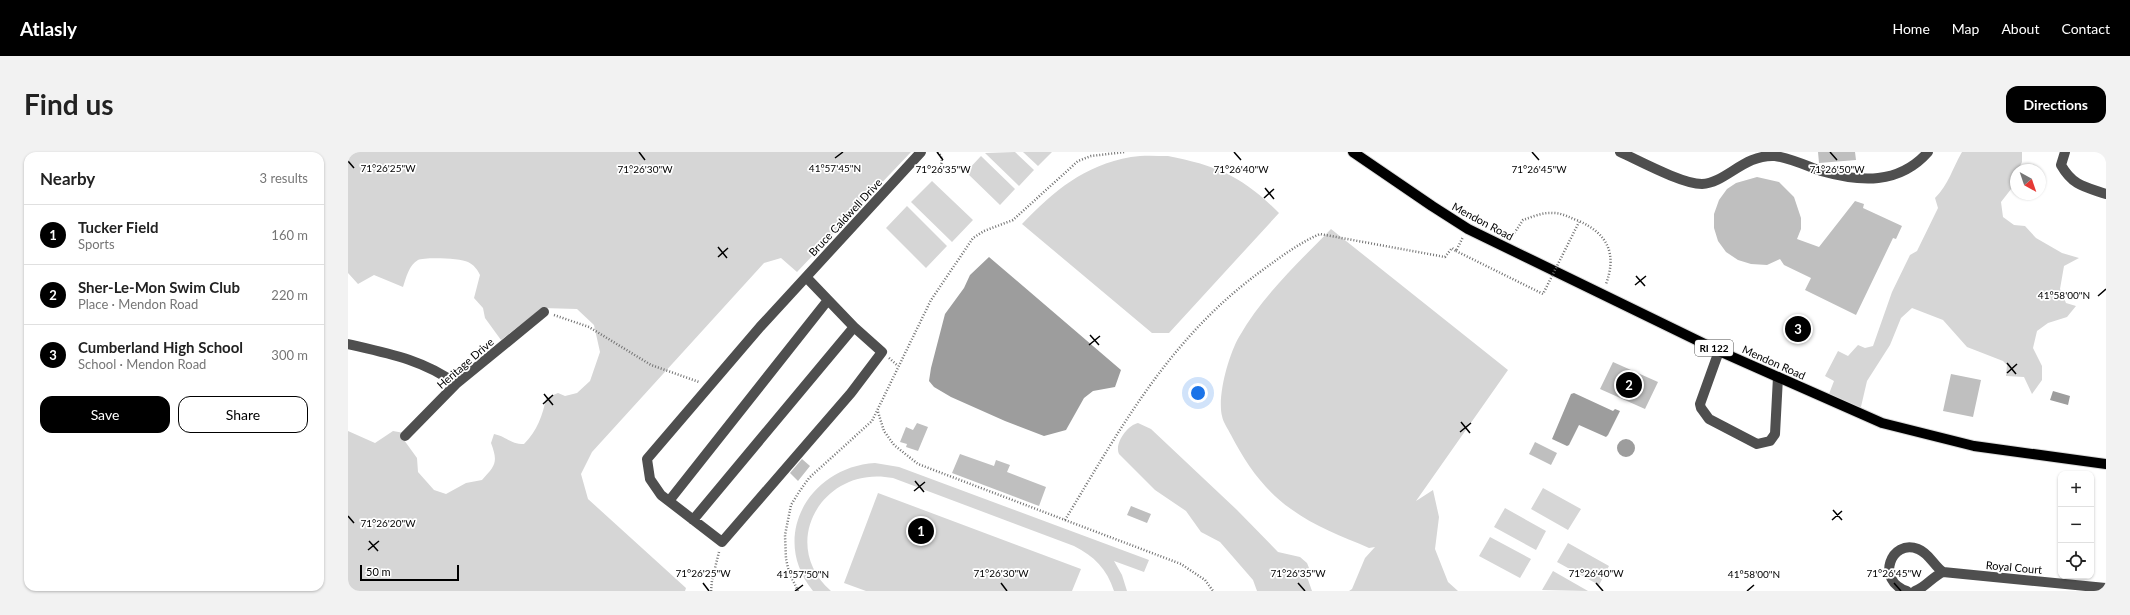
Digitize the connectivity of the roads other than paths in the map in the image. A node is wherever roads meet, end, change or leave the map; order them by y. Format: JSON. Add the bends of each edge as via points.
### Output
{"nodes":[{"id":1,"x":921,"y":152,"type":"edge"},
{"id":2,"x":1354,"y":152,"type":"edge"},
{"id":3,"x":1620,"y":152,"type":"edge"},
{"id":4,"x":1928,"y":152,"type":"edge"},
{"id":5,"x":2065,"y":152,"type":"edge"},
{"id":6,"x":1920,"y":156,"type":"edge"},
{"id":7,"x":1644,"y":157,"type":"edge"},
{"id":8,"x":2106,"y":194,"type":"edge"},
{"id":9,"x":806,"y":277,"type":"junction"},
{"id":10,"x":828,"y":300,"type":"junction"},
{"id":11,"x":544,"y":312,"type":"road end"},
{"id":12,"x":854,"y":327,"type":"junction"},
{"id":13,"x":348,"y":344,"type":"edge"},
{"id":14,"x":1719,"y":351,"type":"junction"},
{"id":15,"x":1778,"y":377,"type":"junction"},
{"id":16,"x":456,"y":384,"type":"junction"},
{"id":17,"x":405,"y":436,"type":"dead end"},
{"id":18,"x":2106,"y":464,"type":"edge"},
{"id":19,"x":669,"y":501,"type":"junction"},
{"id":20,"x":693,"y":520,"type":"junction"},
{"id":21,"x":1943,"y":572,"type":"junction"},
{"id":22,"x":2106,"y":588,"type":"edge"},
{"id":23,"x":1907,"y":591,"type":"edge"},
{"id":24,"x":1915,"y":591,"type":"edge"}],
"edges":[{"from":1,"to":9,"type":"street","name":"Bruce Caldwell Drive"},
{"from":2,"to":14,"type":"main road","name":"Mendon Road","number":"RI 122","via":[[1468,228]]},
{"from":3,"to":7,"type":"street"},
{"from":4,"to":6,"type":"street"},
{"from":5,"to":8,"type":"street","via":[[2061,165],[2068,178],[2080,186]]},
{"from":6,"to":7,"type":"street","via":[[1908,170],[1895,176],[1876,179],[1830,173],[1776,156],[1763,156],[1703,184],[1689,182]]},
{"from":9,"to":10,"type":"street"},
{"from":9,"to":19,"type":"street","name":"Bruce Caldwell Drive","via":[[647,459],[650,479],[660,495]]},
{"from":10,"to":12,"type":"street"},
{"from":10,"to":19,"type":"street"},
{"from":11,"to":16,"type":"street","name":"Heritage Drive"},
{"from":12,"to":20,"type":"street"},
{"from":12,"to":20,"type":"street","name":"Bruce Caldwell Drive","via":[[882,352],[850,393],[722,542]]},
{"from":13,"to":16,"type":"street","via":[[414,360],[442,373]]},
{"from":14,"to":15,"type":"main road","name":"Mendon Road","number":"RI 122"},
{"from":14,"to":15,"type":"street","via":[[1702,397],[1701,408],[1709,419],[1757,444],[1770,441],[1775,434]]},
{"from":15,"to":18,"type":"main road","name":"Mendon Road","number":"RI 122","via":[[1882,423],[1923,434],[1974,446]]},
{"from":16,"to":17,"type":"street","name":"Heritage Drive"},
{"from":19,"to":20,"type":"street","name":"Bruce Caldwell Drive"},
{"from":21,"to":22,"type":"street","name":"Royal Court"},
{"from":21,"to":23,"type":"street","via":[[1924,552],[1910,547],[1903,549],[1892,558],[1889,572],[1895,585]]},
{"from":21,"to":24,"type":"street"}]}
